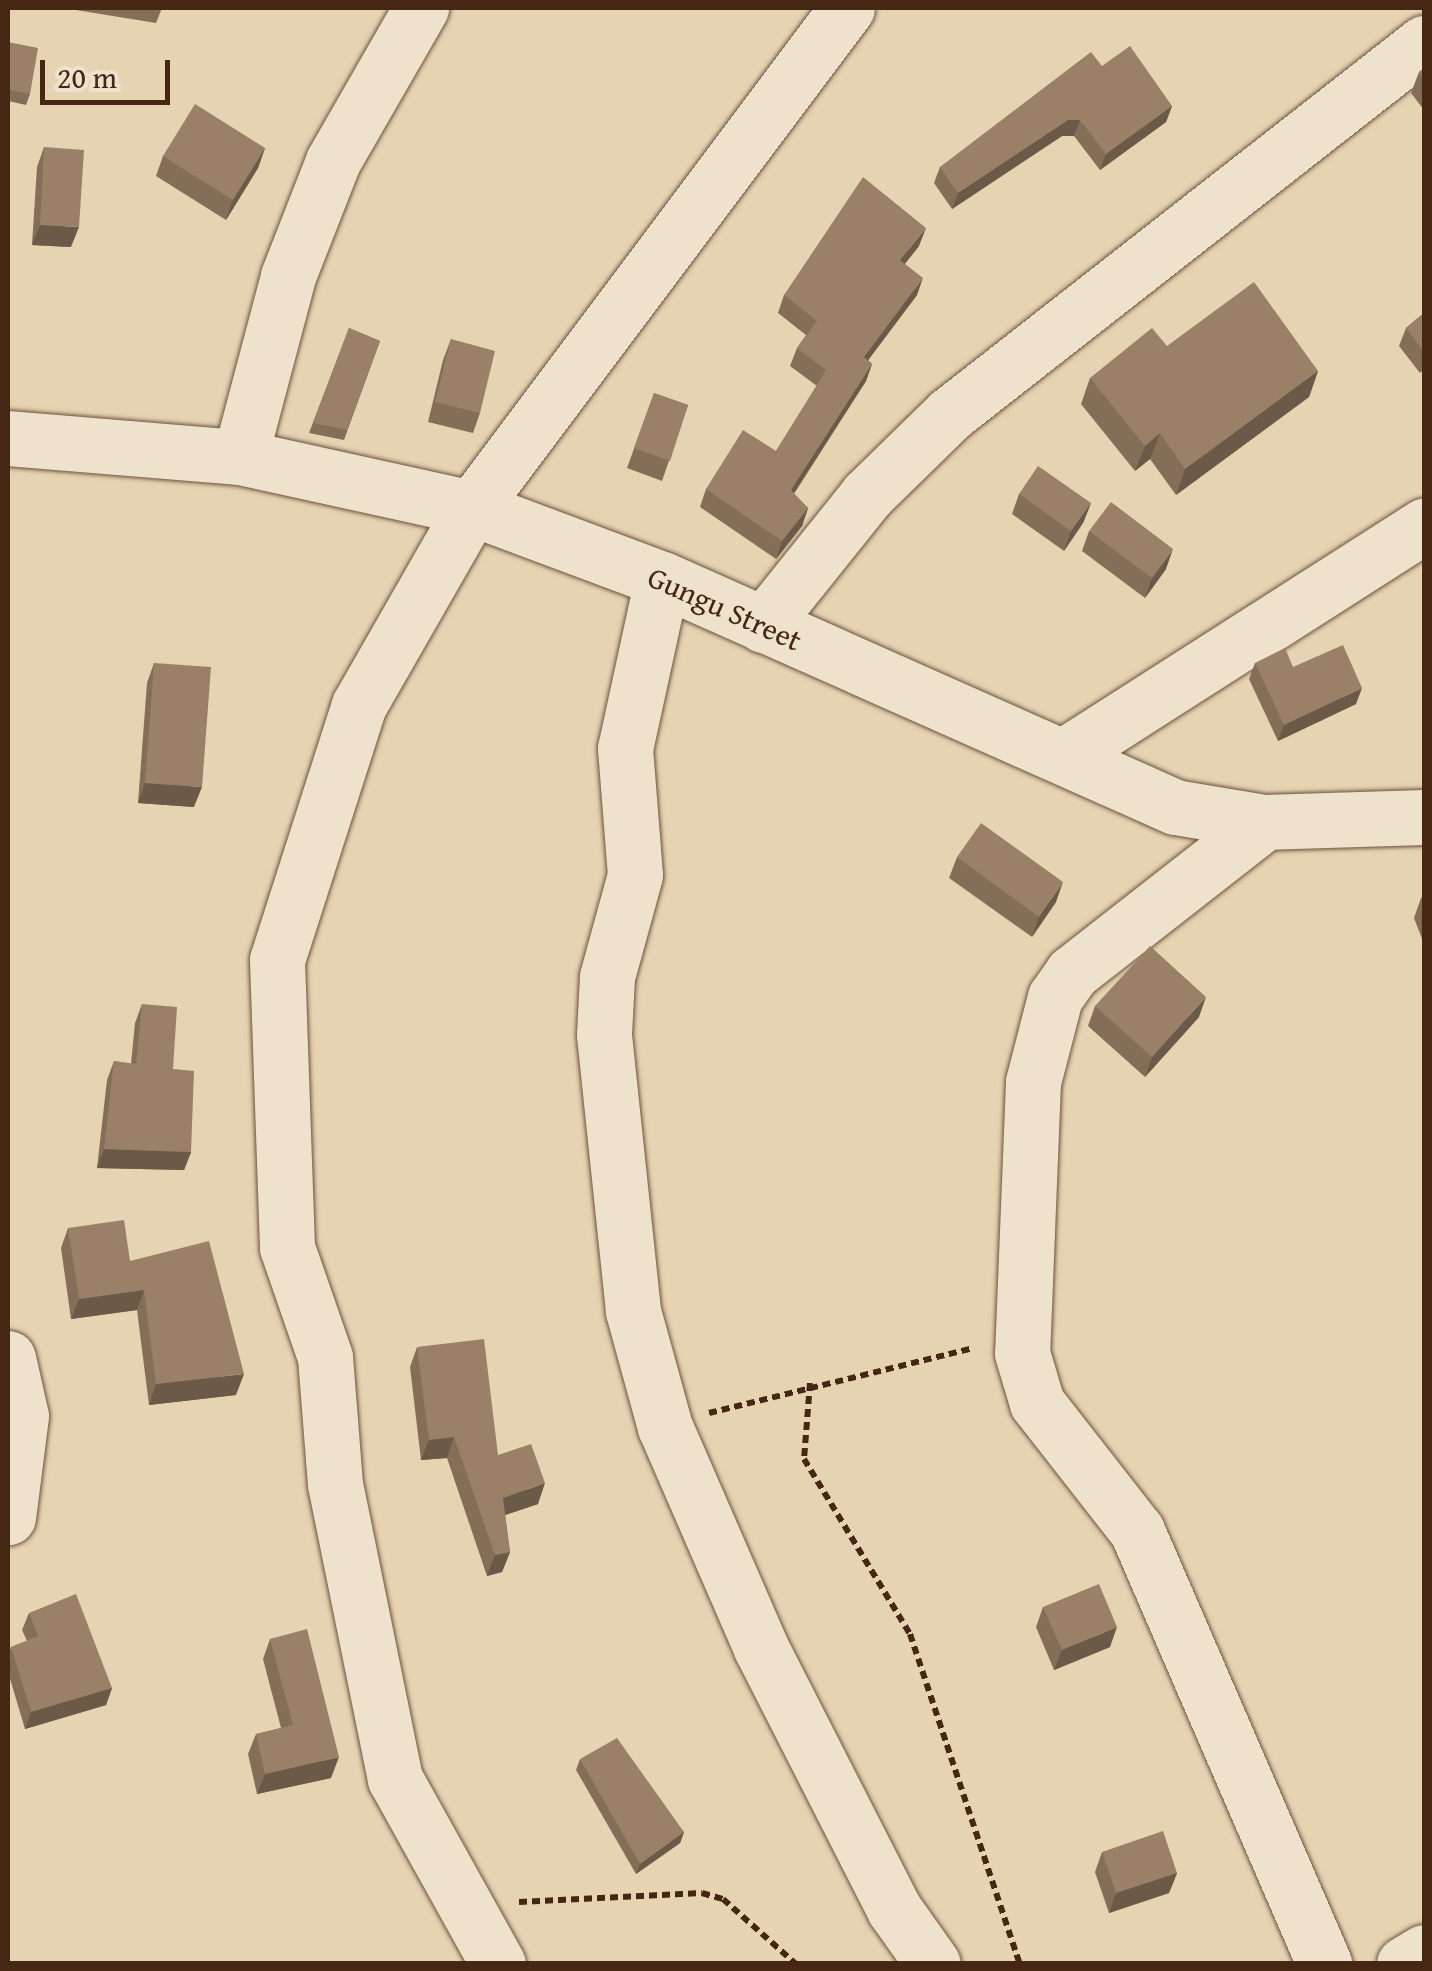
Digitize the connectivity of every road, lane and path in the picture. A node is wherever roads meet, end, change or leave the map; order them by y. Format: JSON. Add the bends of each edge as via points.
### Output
{"nodes":[{"id":1,"x":421,"y":8,"type":"edge"},
{"id":2,"x":846,"y":8,"type":"edge"},
{"id":3,"x":1424,"y":43,"type":"edge"},
{"id":4,"x":8,"y":438,"type":"edge"},
{"id":5,"x":240,"y":457,"type":"junction"},
{"id":6,"x":472,"y":508,"type":"junction"},
{"id":7,"x":1424,"y":526,"type":"edge"},
{"id":8,"x":662,"y":579,"type":"junction"},
{"id":9,"x":763,"y":625,"type":"junction"},
{"id":10,"x":1067,"y":754,"type":"junction"},
{"id":11,"x":1424,"y":817,"type":"edge"},
{"id":12,"x":1265,"y":822,"type":"junction"},
{"id":13,"x":1023,"y":1338,"type":"junction"},
{"id":14,"x":8,"y":1358,"type":"edge"},
{"id":15,"x":810,"y":1382,"type":"junction"},
{"id":16,"x":665,"y":1427,"type":"junction"},
{"id":17,"x":8,"y":1517,"type":"edge"},
{"id":18,"x":509,"y":1894,"type":"dead end"},
{"id":19,"x":1424,"y":1952,"type":"edge"},
{"id":20,"x":498,"y":1964,"type":"edge"},
{"id":21,"x":796,"y":1964,"type":"edge"},
{"id":22,"x":933,"y":1964,"type":"edge"},
{"id":23,"x":1020,"y":1964,"type":"edge"},
{"id":24,"x":1324,"y":1964,"type":"edge"},
{"id":25,"x":1404,"y":1964,"type":"edge"}],
"edges":[{"from":1,"to":5,"type":"street","via":[[333,161],[288,276]]},
{"from":2,"to":6,"type":"street"},
{"from":3,"to":9,"type":"street","via":[[950,414],[867,495]]},
{"from":4,"to":5,"type":"street","name":"Gungu Street"},
{"from":5,"to":6,"type":"street","name":"Gungu Street"},
{"from":6,"to":8,"type":"street","name":"Gungu Street"},
{"from":6,"to":20,"type":"street","via":[[359,705],[272,993],[287,1247],[325,1357],[329,1452],[395,1779]]},
{"from":7,"to":10,"type":"street"},
{"from":8,"to":9,"type":"street","name":"Gungu Street"},
{"from":8,"to":16,"type":"street","via":[[625,748],[635,874],[607,977],[604,1035],[633,1311]]},
{"from":9,"to":10,"type":"street","name":"Gungu Street"},
{"from":10,"to":12,"type":"street","name":"Gungu Street","via":[[1175,806]]},
{"from":11,"to":12,"type":"street","name":"Gungu Street"},
{"from":12,"to":13,"type":"street","via":[[1072,973],[1055,997],[1032,1082]]},
{"from":13,"to":15,"type":"path"},
{"from":13,"to":24,"type":"street","via":[[1037,1403],[1137,1531],[1194,1647],[1248,1800]]},
{"from":14,"to":17,"type":"street","via":[[21,1416]]},
{"from":15,"to":16,"type":"path"},
{"from":15,"to":23,"type":"path","via":[[804,1459],[910,1634]]},
{"from":16,"to":22,"type":"street","via":[[760,1648],[894,1909]]},
{"from":18,"to":21,"type":"path","via":[[549,1907],[702,1893],[723,1898]]},
{"from":19,"to":25,"type":"street"}]}
